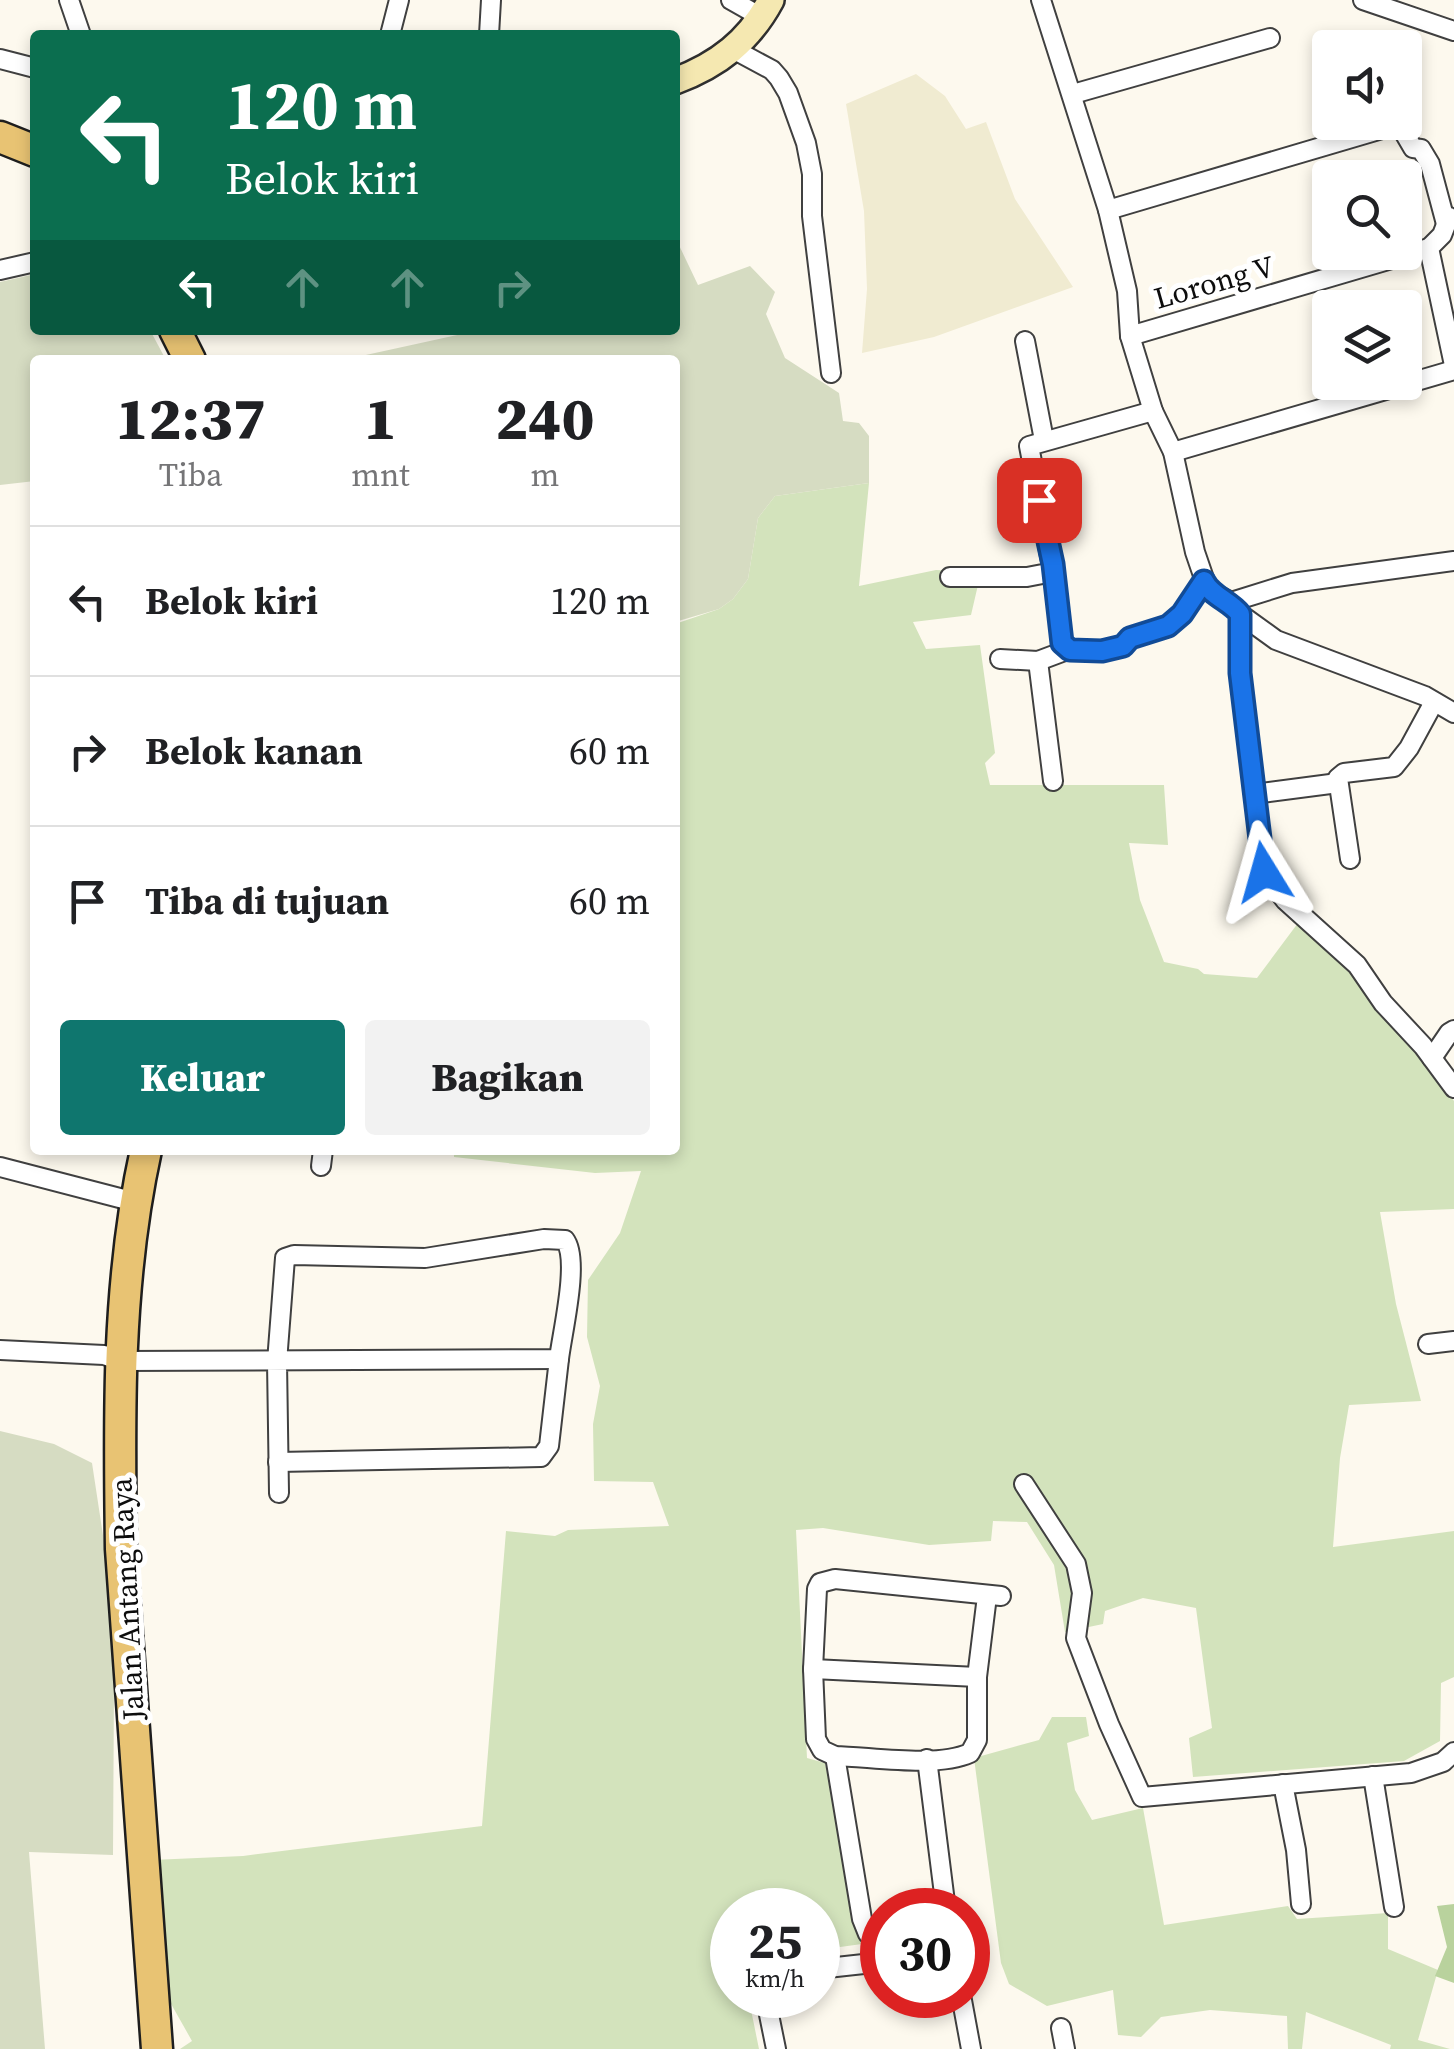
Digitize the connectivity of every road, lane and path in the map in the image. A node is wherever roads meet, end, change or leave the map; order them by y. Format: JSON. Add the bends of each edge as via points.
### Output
{"nodes":[{"id":1,"x":70,"y":0,"type":"edge"},
{"id":2,"x":399,"y":0,"type":"edge"},
{"id":3,"x":491,"y":0,"type":"edge"},
{"id":4,"x":731,"y":0,"type":"edge"},
{"id":5,"x":1042,"y":0,"type":"edge"},
{"id":6,"x":1362,"y":0,"type":"edge"},
{"id":7,"x":766,"y":9,"type":"edge"},
{"id":8,"x":80,"y":30,"type":"edge"},
{"id":9,"x":391,"y":30,"type":"edge"},
{"id":10,"x":489,"y":30,"type":"edge"},
{"id":11,"x":1454,"y":31,"type":"edge"},
{"id":12,"x":1270,"y":38,"type":"dead end"},
{"id":13,"x":733,"y":49,"type":"junction"},
{"id":14,"x":0,"y":59,"type":"edge"},
{"id":15,"x":30,"y":67,"type":"edge"},
{"id":16,"x":680,"y":80,"type":"edge"},
{"id":17,"x":1073,"y":94,"type":"junction"},
{"id":18,"x":0,"y":137,"type":"edge"},
{"id":19,"x":30,"y":148,"type":"edge"},
{"id":20,"x":1108,"y":210,"type":"junction"},
{"id":21,"x":1450,"y":216,"type":"edge"},
{"id":22,"x":1430,"y":248,"type":"junction"},
{"id":23,"x":30,"y":263,"type":"edge"},
{"id":24,"x":0,"y":270,"type":"edge"},
{"id":25,"x":1130,"y":336,"type":"junction"},
{"id":26,"x":1025,"y":340,"type":"dead end"},
{"id":27,"x":1454,"y":368,"type":"edge"},
{"id":28,"x":831,"y":373,"type":"dead end"},
{"id":29,"x":1153,"y":411,"type":"junction"},
{"id":30,"x":1044,"y":440,"type":"junction"},
{"id":31,"x":1173,"y":452,"type":"junction"},
{"id":32,"x":1454,"y":561,"type":"edge"},
{"id":33,"x":1054,"y":572,"type":"junction"},
{"id":34,"x":950,"y":577,"type":"dead end"},
{"id":35,"x":1204,"y":581,"type":"junction"},
{"id":36,"x":1236,"y":608,"type":"junction"},
{"id":37,"x":1070,"y":650,"type":"junction"},
{"id":38,"x":1000,"y":659,"type":"dead end"},
{"id":39,"x":1038,"y":661,"type":"junction"},
{"id":40,"x":1434,"y":702,"type":"junction"},
{"id":41,"x":1454,"y":712,"type":"edge"},
{"id":42,"x":1054,"y":781,"type":"dead end"},
{"id":43,"x":1338,"y":784,"type":"junction"},
{"id":44,"x":1254,"y":794,"type":"junction"},
{"id":45,"x":1350,"y":860,"type":"dead end"},
{"id":46,"x":1454,"y":1030,"type":"edge"},
{"id":47,"x":1432,"y":1058,"type":"junction"},
{"id":48,"x":1454,"y":1088,"type":"edge"},
{"id":49,"x":145,"y":1155,"type":"edge"},
{"id":50,"x":0,"y":1168,"type":"edge"},
{"id":51,"x":135,"y":1202,"type":"junction"},
{"id":52,"x":1454,"y":1341,"type":"edge"},
{"id":53,"x":1428,"y":1344,"type":"dead end"},
{"id":54,"x":0,"y":1350,"type":"edge"},
{"id":55,"x":558,"y":1360,"type":"junction"},
{"id":56,"x":121,"y":1361,"type":"junction"},
{"id":57,"x":277,"y":1362,"type":"junction"},
{"id":58,"x":278,"y":1462,"type":"junction"},
{"id":59,"x":1024,"y":1484,"type":"dead end"},
{"id":60,"x":279,"y":1493,"type":"dead end"},
{"id":61,"x":814,"y":1669,"type":"junction"},
{"id":62,"x":977,"y":1678,"type":"junction"},
{"id":63,"x":1454,"y":1752,"type":"edge"},
{"id":64,"x":835,"y":1756,"type":"junction"},
{"id":65,"x":927,"y":1759,"type":"junction"},
{"id":66,"x":1374,"y":1776,"type":"junction"},
{"id":67,"x":1284,"y":1784,"type":"junction"},
{"id":68,"x":943,"y":1888,"type":"edge"},
{"id":69,"x":1301,"y":1904,"type":"dead end"},
{"id":70,"x":860,"y":1907,"type":"edge"},
{"id":71,"x":1394,"y":1907,"type":"dead end"},
{"id":72,"x":769,"y":2018,"type":"edge"},
{"id":73,"x":964,"y":2018,"type":"edge"},
{"id":74,"x":1061,"y":2028,"type":"dead end"},
{"id":75,"x":157,"y":2049,"type":"edge"},
{"id":76,"x":776,"y":2049,"type":"edge"},
{"id":77,"x":970,"y":2049,"type":"edge"},
{"id":78,"x":1065,"y":2049,"type":"edge"}],
"edges":[{"from":1,"to":8,"type":"street"},
{"from":2,"to":9,"type":"street"},
{"from":3,"to":10,"type":"street"},
{"from":4,"to":7,"type":"street"},
{"from":5,"to":17,"type":"street"},
{"from":6,"to":11,"type":"street"},
{"from":7,"to":13,"type":"main road"},
{"from":12,"to":17,"type":"street"},
{"from":13,"to":16,"type":"main road"},
{"from":13,"to":28,"type":"street","via":[[779,78],[806,144]]},
{"from":14,"to":15,"type":"street"},
{"from":17,"to":20,"type":"street"},
{"from":18,"to":19,"type":"main road"},
{"from":20,"to":21,"type":"street","via":[[1399,124],[1430,164]]},
{"from":20,"to":25,"type":"street"},
{"from":21,"to":22,"type":"street"},
{"from":22,"to":25,"type":"street","name":"Lorong V"},
{"from":22,"to":27,"type":"street"},
{"from":23,"to":24,"type":"street"},
{"from":25,"to":29,"type":"street"},
{"from":26,"to":30,"type":"street"},
{"from":27,"to":31,"type":"street"},
{"from":29,"to":30,"type":"street"},
{"from":29,"to":31,"type":"street"},
{"from":30,"to":33,"type":"street","via":[[1029,452]]},
{"from":31,"to":35,"type":"street"},
{"from":32,"to":36,"type":"street","via":[[1292,583]]},
{"from":33,"to":34,"type":"street"},
{"from":33,"to":37,"type":"street","via":[[1062,643]]},
{"from":35,"to":36,"type":"street"},
{"from":35,"to":37,"type":"street","via":[[1168,626],[1123,646]]},
{"from":36,"to":40,"type":"street","via":[[1276,640]]},
{"from":36,"to":44,"type":"street"},
{"from":37,"to":39,"type":"street"},
{"from":38,"to":39,"type":"street"},
{"from":39,"to":42,"type":"street"},
{"from":40,"to":41,"type":"street"},
{"from":40,"to":43,"type":"street","via":[[1394,767],[1344,773]]},
{"from":43,"to":44,"type":"street"},
{"from":43,"to":45,"type":"street"},
{"from":44,"to":47,"type":"street","via":[[1264,872],[1272,886],[1357,965]]},
{"from":46,"to":47,"type":"street"},
{"from":47,"to":48,"type":"street"},
{"from":49,"to":51,"type":"main road","name":"Jalan Antang Raya"},
{"from":50,"to":51,"type":"street"},
{"from":51,"to":56,"type":"main road","name":"Jalan Antang Raya"},
{"from":52,"to":53,"type":"street"},
{"from":54,"to":56,"type":"street"},
{"from":55,"to":57,"type":"street"},
{"from":55,"to":57,"type":"street","via":[[571,1250],[565,1240],[544,1239],[424,1258],[286,1257]]},
{"from":55,"to":58,"type":"street","via":[[549,1446],[541,1457]]},
{"from":56,"to":57,"type":"street"},
{"from":56,"to":75,"type":"main road","name":"Jalan Antang Raya","via":[[121,1549]]},
{"from":57,"to":58,"type":"street"},
{"from":58,"to":60,"type":"street"},
{"from":59,"to":67,"type":"street","via":[[1076,1564],[1082,1593],[1075,1632],[1142,1797]]},
{"from":61,"to":62,"type":"street"},
{"from":61,"to":62,"type":"street","via":[[816,1589],[835,1580],[994,1596]]},
{"from":61,"to":64,"type":"street","via":[[816,1739]]},
{"from":62,"to":65,"type":"street","via":[[974,1748],[960,1757]]},
{"from":63,"to":66,"type":"street","via":[[1429,1768]]},
{"from":64,"to":65,"type":"street"},
{"from":64,"to":70,"type":"street"},
{"from":65,"to":68,"type":"street"},
{"from":66,"to":67,"type":"street"},
{"from":66,"to":71,"type":"street"},
{"from":67,"to":69,"type":"street"},
{"from":72,"to":76,"type":"street"},
{"from":73,"to":77,"type":"street"},
{"from":74,"to":78,"type":"street"}]}
